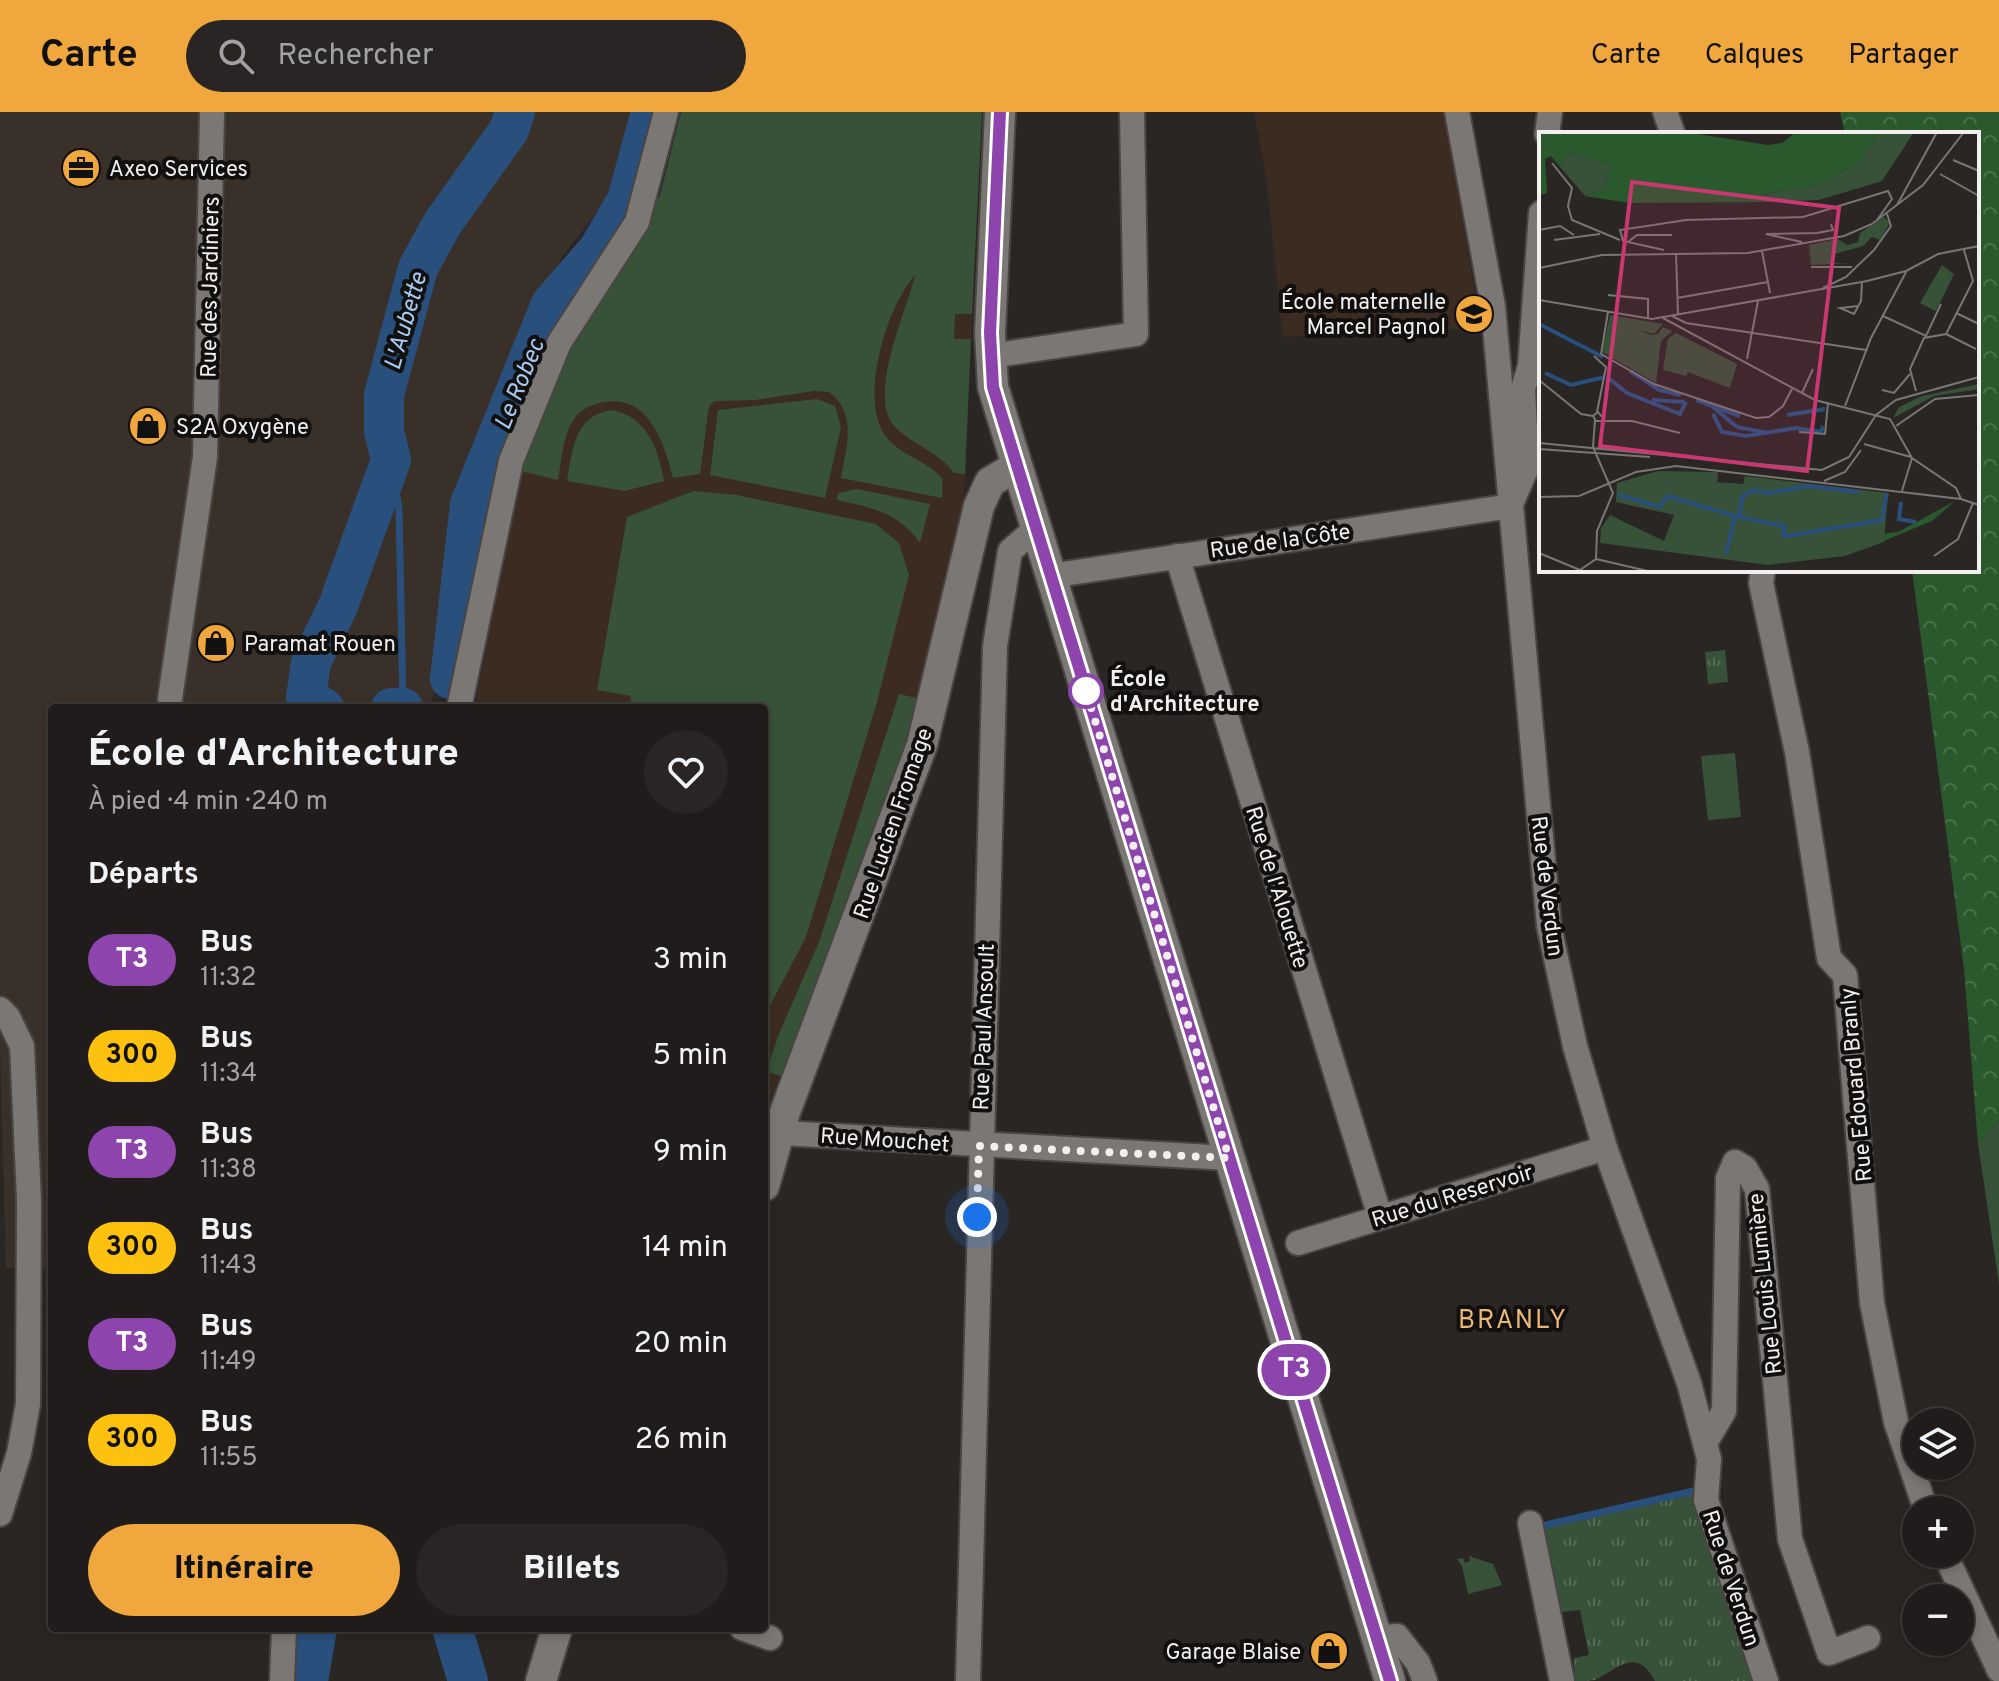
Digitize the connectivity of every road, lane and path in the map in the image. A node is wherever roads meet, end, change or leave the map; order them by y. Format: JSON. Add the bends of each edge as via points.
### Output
{"nodes":[{"id":1,"x":212,"y":112,"type":"edge"},
{"id":2,"x":666,"y":112,"type":"edge"},
{"id":3,"x":1000,"y":112,"type":"edge"},
{"id":4,"x":1132,"y":112,"type":"edge"},
{"id":5,"x":1457,"y":112,"type":"edge"},
{"id":6,"x":1550,"y":112,"type":"edge"},
{"id":7,"x":1665,"y":112,"type":"edge"},
{"id":8,"x":1548,"y":132,"type":"edge"},
{"id":9,"x":1672,"y":132,"type":"edge"},
{"id":10,"x":1539,"y":241,"type":"edge"},
{"id":11,"x":990,"y":356,"type":"junction"},
{"id":12,"x":1512,"y":390,"type":"junction"},
{"id":13,"x":1015,"y":467,"type":"junction"},
{"id":14,"x":1511,"y":506,"type":"junction"},
{"id":15,"x":1035,"y":529,"type":"junction"},
{"id":16,"x":1177,"y":556,"type":"junction"},
{"id":17,"x":1763,"y":572,"type":"edge"},
{"id":18,"x":1050,"y":576,"type":"junction"},
{"id":19,"x":170,"y":699,"type":"dead end"},
{"id":20,"x":460,"y":704,"type":"edge"},
{"id":21,"x":0,"y":1009,"type":"edge"},
{"id":22,"x":781,"y":1133,"type":"junction"},
{"id":23,"x":979,"y":1146,"type":"junction"},
{"id":24,"x":1605,"y":1148,"type":"junction"},
{"id":25,"x":1229,"y":1158,"type":"junction"},
{"id":26,"x":768,"y":1174,"type":"edge"},
{"id":27,"x":1380,"y":1217,"type":"junction"},
{"id":28,"x":1298,"y":1243,"type":"dead end"},
{"id":29,"x":1705,"y":1443,"type":"junction"},
{"id":30,"x":1921,"y":1496,"type":"edge"},
{"id":31,"x":0,"y":1514,"type":"edge"},
{"id":32,"x":1530,"y":1523,"type":"dead end"},
{"id":33,"x":1952,"y":1568,"type":"edge"},
{"id":34,"x":284,"y":1632,"type":"edge"},
{"id":35,"x":556,"y":1632,"type":"edge"},
{"id":36,"x":753,"y":1632,"type":"edge"},
{"id":37,"x":770,"y":1638,"type":"dead end"},
{"id":38,"x":1376,"y":1638,"type":"junction"},
{"id":39,"x":1868,"y":1638,"type":"dead end"},
{"id":40,"x":1999,"y":1670,"type":"edge"},
{"id":41,"x":282,"y":1681,"type":"edge"},
{"id":42,"x":541,"y":1681,"type":"edge"},
{"id":43,"x":968,"y":1681,"type":"edge"},
{"id":44,"x":1390,"y":1681,"type":"edge"},
{"id":45,"x":1425,"y":1681,"type":"edge"},
{"id":46,"x":1562,"y":1681,"type":"edge"},
{"id":47,"x":1766,"y":1681,"type":"edge"}],
"edges":[{"from":1,"to":19,"type":"street","name":"Rue des Jardiniers","via":[[205,457]]},
{"from":2,"to":20,"type":"street","via":[[637,222],[559,343],[511,461]]},
{"from":3,"to":11,"type":"street"},
{"from":4,"to":11,"type":"street","via":[[1136,334]]},
{"from":5,"to":12,"type":"street"},
{"from":6,"to":8,"type":"street"},
{"from":7,"to":9,"type":"street"},
{"from":10,"to":12,"type":"street","via":[[1530,366]]},
{"from":11,"to":13,"type":"street"},
{"from":12,"to":14,"type":"street","via":[[1527,467]]},
{"from":13,"to":15,"type":"street"},
{"from":13,"to":22,"type":"street","name":"Rue Lucien Fromage","via":[[990,482],[979,506],[922,745]]},
{"from":14,"to":16,"type":"street","name":"Rue de la Côte"},
{"from":14,"to":24,"type":"street","name":"Rue de Verdun","via":[[1549,926],[1575,1046]]},
{"from":15,"to":18,"type":"street"},
{"from":15,"to":23,"type":"street","name":"Rue Paul Ansoult","via":[[1010,551],[995,646]]},
{"from":16,"to":18,"type":"street","name":"Rue de la Côte"},
{"from":16,"to":27,"type":"street","name":"Rue de l'Alouette"},
{"from":17,"to":30,"type":"street","name":"Rue Edouard Branly","via":[[1829,958],[1845,975],[1872,1303],[1882,1362]]},
{"from":18,"to":25,"type":"street"},
{"from":21,"to":31,"type":"street","via":[[22,1046],[29,1200],[28,1404]]},
{"from":22,"to":23,"type":"street","name":"Rue Mouchet"},
{"from":22,"to":26,"type":"street","name":"Rue Lucien Fromage"},
{"from":23,"to":25,"type":"street","name":"Rue Mouchet"},
{"from":23,"to":43,"type":"street","name":"Rue Paul Ansoult"},
{"from":24,"to":27,"type":"street","name":"Rue du Reservoir"},
{"from":24,"to":29,"type":"street","name":"Rue de Verdun","via":[[1689,1383]]},
{"from":25,"to":38,"type":"street"},
{"from":27,"to":28,"type":"street","name":"Rue du Reservoir"},
{"from":29,"to":39,"type":"street","name":"Rue Louis Lumière","via":[[1724,1411],[1728,1178],[1735,1162],[1757,1189],[1790,1539],[1829,1653]]},
{"from":29,"to":47,"type":"street","name":"Rue de Verdun","via":[[1706,1500]]},
{"from":32,"to":46,"type":"street"},
{"from":33,"to":40,"type":"street"},
{"from":34,"to":41,"type":"street"},
{"from":35,"to":42,"type":"street"},
{"from":36,"to":37,"type":"street"},
{"from":38,"to":44,"type":"street"},
{"from":38,"to":45,"type":"street","via":[[1397,1636]]}]}
